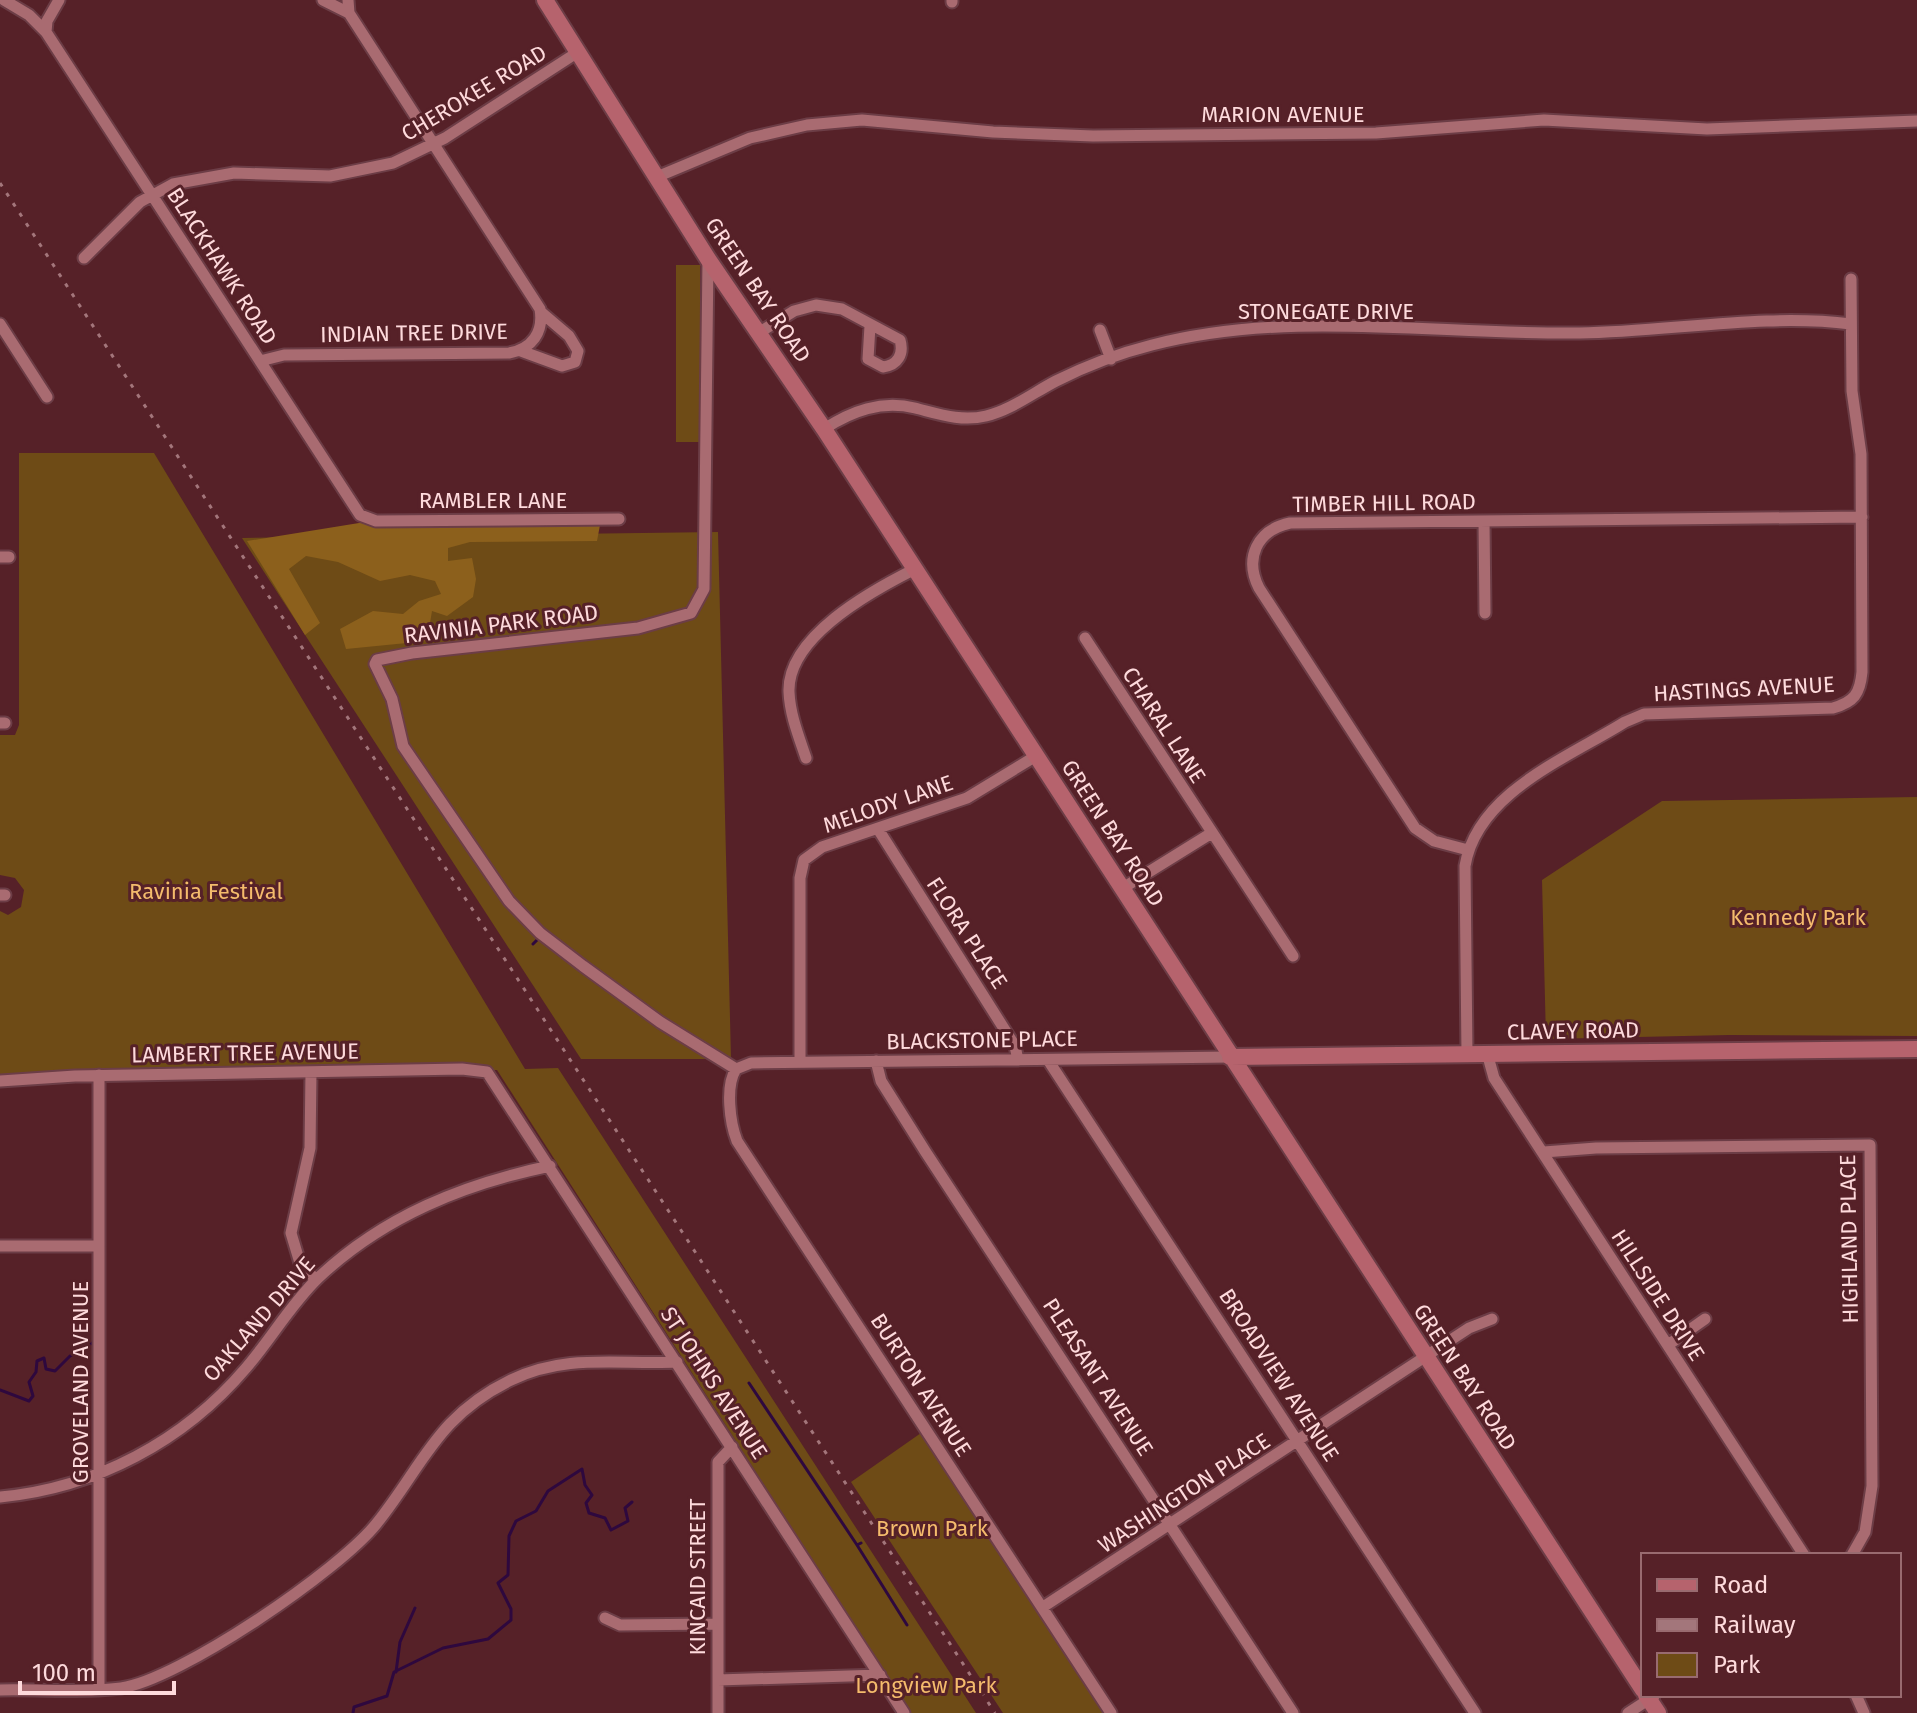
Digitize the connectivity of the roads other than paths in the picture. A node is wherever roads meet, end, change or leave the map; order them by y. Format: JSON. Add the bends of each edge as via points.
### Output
{"nodes":[{"id":1,"x":3,"y":0,"type":"edge"},
{"id":2,"x":20,"y":0,"type":"edge"},
{"id":3,"x":59,"y":0,"type":"edge"},
{"id":4,"x":323,"y":0,"type":"edge"},
{"id":5,"x":348,"y":0,"type":"edge"},
{"id":6,"x":545,"y":0,"type":"edge"},
{"id":7,"x":349,"y":13,"type":"junction"},
{"id":8,"x":46,"y":32,"type":"junction"},
{"id":9,"x":578,"y":52,"type":"junction"},
{"id":10,"x":1917,"y":121,"type":"edge"},
{"id":11,"x":435,"y":144,"type":"junction"},
{"id":12,"x":659,"y":176,"type":"junction"},
{"id":13,"x":151,"y":194,"type":"junction"},
{"id":14,"x":84,"y":258,"type":"dead end"},
{"id":15,"x":708,"y":259,"type":"junction"},
{"id":16,"x":1851,"y":279,"type":"dead end"},
{"id":17,"x":542,"y":313,"type":"junction"},
{"id":18,"x":0,"y":324,"type":"edge"},
{"id":19,"x":1851,"y":324,"type":"junction"},
{"id":20,"x":870,"y":326,"type":"dead end"},
{"id":21,"x":1100,"y":330,"type":"dead end"},
{"id":22,"x":760,"y":332,"type":"junction"},
{"id":23,"x":5,"y":343,"type":"edge"},
{"id":24,"x":521,"y":351,"type":"junction"},
{"id":25,"x":1111,"y":359,"type":"junction"},
{"id":26,"x":260,"y":361,"type":"junction"},
{"id":27,"x":47,"y":397,"type":"dead end"},
{"id":28,"x":824,"y":429,"type":"junction"},
{"id":29,"x":1862,"y":517,"type":"junction"},
{"id":30,"x":367,"y":519,"type":"joint"},
{"id":31,"x":619,"y":519,"type":"dead end"},
{"id":32,"x":1484,"y":521,"type":"junction"},
{"id":33,"x":915,"y":569,"type":"junction"},
{"id":34,"x":1485,"y":613,"type":"dead end"},
{"id":35,"x":1085,"y":638,"type":"dead end"},
{"id":36,"x":1036,"y":756,"type":"junction"},
{"id":37,"x":806,"y":758,"type":"dead end"},
{"id":38,"x":878,"y":829,"type":"junction"},
{"id":39,"x":1210,"y":834,"type":"junction"},
{"id":40,"x":1468,"y":850,"type":"junction"},
{"id":41,"x":1123,"y":888,"type":"junction"},
{"id":42,"x":1293,"y":956,"type":"dead end"},
{"id":43,"x":1917,"y":1049,"type":"edge"},
{"id":44,"x":1487,"y":1053,"type":"junction"},
{"id":45,"x":1467,"y":1054,"type":"junction"},
{"id":46,"x":1230,"y":1057,"type":"junction"},
{"id":47,"x":1018,"y":1060,"type":"junction"},
{"id":48,"x":1048,"y":1060,"type":"junction"},
{"id":49,"x":876,"y":1061,"type":"junction"},
{"id":50,"x":800,"y":1062,"type":"junction"},
{"id":51,"x":736,"y":1069,"type":"junction"},
{"id":52,"x":311,"y":1073,"type":"junction"},
{"id":53,"x":99,"y":1075,"type":"junction"},
{"id":54,"x":490,"y":1075,"type":"joint"},
{"id":55,"x":0,"y":1081,"type":"edge"},
{"id":56,"x":1544,"y":1152,"type":"junction"},
{"id":57,"x":550,"y":1166,"type":"junction"},
{"id":58,"x":0,"y":1246,"type":"edge"},
{"id":59,"x":99,"y":1246,"type":"junction"},
{"id":60,"x":316,"y":1280,"type":"junction"},
{"id":61,"x":1492,"y":1319,"type":"dead end"},
{"id":62,"x":1705,"y":1319,"type":"dead end"},
{"id":63,"x":1668,"y":1345,"type":"junction"},
{"id":64,"x":1427,"y":1359,"type":"junction"},
{"id":65,"x":677,"y":1362,"type":"junction"},
{"id":66,"x":1299,"y":1443,"type":"junction"},
{"id":67,"x":732,"y":1447,"type":"junction"},
{"id":68,"x":101,"y":1471,"type":"junction"},
{"id":69,"x":0,"y":1497,"type":"edge"},
{"id":70,"x":1171,"y":1525,"type":"junction"},
{"id":71,"x":1803,"y":1553,"type":"edge"},
{"id":72,"x":1853,"y":1553,"type":"edge"},
{"id":73,"x":1043,"y":1607,"type":"junction"},
{"id":74,"x":605,"y":1618,"type":"dead end"},
{"id":75,"x":716,"y":1624,"type":"junction"},
{"id":76,"x":880,"y":1675,"type":"junction"},
{"id":77,"x":718,"y":1680,"type":"junction"},
{"id":78,"x":1641,"y":1685,"type":"edge"},
{"id":79,"x":99,"y":1689,"type":"junction"},
{"id":80,"x":0,"y":1690,"type":"edge"},
{"id":81,"x":1650,"y":1699,"type":"edge"},
{"id":82,"x":718,"y":1713,"type":"edge"},
{"id":83,"x":904,"y":1713,"type":"edge"},
{"id":84,"x":1111,"y":1713,"type":"edge"},
{"id":85,"x":1293,"y":1713,"type":"edge"},
{"id":86,"x":1475,"y":1713,"type":"edge"},
{"id":87,"x":1628,"y":1713,"type":"edge"}],
"edges":[{"from":1,"to":2,"type":"street"},
{"from":1,"to":8,"type":"street","name":"BLACKHAWK ROAD"},
{"from":3,"to":8,"type":"street"},
{"from":4,"to":7,"type":"street"},
{"from":5,"to":7,"type":"street","name":"INDIAN TREE DRIVE"},
{"from":6,"to":9,"type":"main road","name":"GREEN BAY ROAD"},
{"from":7,"to":11,"type":"street","name":"INDIAN TREE DRIVE"},
{"from":8,"to":13,"type":"street","name":"BLACKHAWK ROAD"},
{"from":9,"to":11,"type":"street","name":"CHEROKEE ROAD"},
{"from":9,"to":12,"type":"main road","name":"GREEN BAY ROAD"},
{"from":10,"to":12,"type":"street","name":"MARION AVENUE","via":[[1707,129],[1544,120],[1376,133],[1093,136],[862,120],[750,138]]},
{"from":11,"to":13,"type":"street","name":"CHEROKEE ROAD","via":[[358,173],[217,175]]},
{"from":11,"to":17,"type":"street","name":"INDIAN TREE DRIVE"},
{"from":12,"to":15,"type":"main road","name":"GREEN BAY ROAD"},
{"from":13,"to":14,"type":"street","name":"CHEROKEE ROAD"},
{"from":13,"to":26,"type":"street","name":"BLACKHAWK ROAD"},
{"from":15,"to":22,"type":"main road","name":"GREEN BAY ROAD"},
{"from":15,"to":51,"type":"street","name":"RAVINIA PARK ROAD","via":[[704,589],[691,613],[638,628],[412,653],[375,664],[392,699],[403,746],[509,901],[583,966]]},
{"from":16,"to":19,"type":"street","name":"HASTINGS AVENUE"},
{"from":17,"to":24,"type":"street","name":"INDIAN TREE DRIVE","via":[[534,341]]},
{"from":17,"to":24,"type":"street","name":"INDIAN TREE DRIVE","via":[[574,341],[575,362],[562,366]]},
{"from":18,"to":23,"type":"street"},
{"from":19,"to":25,"type":"street","name":"STONEGATE DRIVE","via":[[1487,334],[1262,327],[1195,336]]},
{"from":19,"to":29,"type":"street","name":"HASTINGS AVENUE"},
{"from":20,"to":22,"type":"street","via":[[842,309],[816,305],[794,311]]},
{"from":21,"to":25,"type":"street"},
{"from":22,"to":28,"type":"main road","name":"GREEN BAY ROAD"},
{"from":23,"to":27,"type":"street"},
{"from":24,"to":26,"type":"street","name":"INDIAN TREE DRIVE","via":[[284,355]]},
{"from":25,"to":28,"type":"street","name":"STONEGATE DRIVE","via":[[988,416],[959,419],[913,407],[875,406]]},
{"from":26,"to":30,"type":"street","name":"BLACKHAWK ROAD","via":[[351,506]]},
{"from":28,"to":33,"type":"main road","name":"GREEN BAY ROAD"},
{"from":29,"to":32,"type":"street","name":"TIMBER HILL ROAD"},
{"from":29,"to":40,"type":"street","name":"HASTINGS AVENUE","via":[[1862,672],[1853,700],[1833,708],[1644,714],[1499,801],[1481,821]]},
{"from":30,"to":31,"type":"street","name":"RAMBLER LANE"},
{"from":32,"to":34,"type":"street"},
{"from":32,"to":40,"type":"street","name":"TIMBER HILL ROAD","via":[[1290,523],[1269,530],[1251,565],[1259,588],[1415,828],[1434,841]]},
{"from":33,"to":36,"type":"main road","name":"GREEN BAY ROAD"},
{"from":33,"to":37,"type":"street","via":[[822,628],[799,653],[789,694]]},
{"from":35,"to":39,"type":"street","name":"CHARAL LANE"},
{"from":36,"to":38,"type":"street","name":"MELODY LANE","via":[[967,798]]},
{"from":36,"to":41,"type":"main road","name":"GREEN BAY ROAD"},
{"from":38,"to":47,"type":"street","name":"FLORA PLACE","via":[[1015,1046]]},
{"from":38,"to":50,"type":"street","name":"MELODY LANE","via":[[822,847],[802,866]]},
{"from":39,"to":41,"type":"street"},
{"from":39,"to":42,"type":"street","name":"CHARAL LANE"},
{"from":40,"to":45,"type":"street","name":"HASTINGS AVENUE"},
{"from":41,"to":46,"type":"main road","name":"GREEN BAY ROAD"},
{"from":43,"to":44,"type":"main road","name":"CLAVEY ROAD"},
{"from":44,"to":45,"type":"main road","name":"CLAVEY ROAD"},
{"from":44,"to":56,"type":"street","name":"HILLSIDE DRIVE","via":[[1494,1078]]},
{"from":45,"to":46,"type":"main road","name":"CLAVEY ROAD"},
{"from":46,"to":48,"type":"street","name":"BLACKSTONE PLACE"},
{"from":46,"to":64,"type":"main road","name":"GREEN BAY ROAD"},
{"from":47,"to":48,"type":"street","name":"BLACKSTONE PLACE"},
{"from":47,"to":49,"type":"street","name":"BLACKSTONE PLACE"},
{"from":48,"to":66,"type":"street","name":"BROADVIEW AVENUE"},
{"from":49,"to":50,"type":"street","name":"BLACKSTONE PLACE"},
{"from":49,"to":70,"type":"street","name":"PLEASANT AVENUE","via":[[881,1081],[903,1116]]},
{"from":50,"to":51,"type":"street","name":"BLACKSTONE PLACE","via":[[751,1063]]},
{"from":51,"to":73,"type":"street","name":"BURTON AVENUE","via":[[732,1127],[737,1141]]},
{"from":52,"to":53,"type":"street","name":"LAMBERT TREE AVENUE"},
{"from":52,"to":54,"type":"street","name":"LAMBERT TREE AVENUE","via":[[462,1069]]},
{"from":52,"to":60,"type":"street","via":[[310,1148],[291,1233],[300,1263]]},
{"from":53,"to":55,"type":"street","name":"LAMBERT TREE AVENUE"},
{"from":53,"to":59,"type":"street","name":"GROVELAND AVENUE"},
{"from":54,"to":57,"type":"street","name":"ST JOHNS AVENUE"},
{"from":56,"to":63,"type":"street","name":"HILLSIDE DRIVE"},
{"from":56,"to":72,"type":"street","name":"HIGHLAND PLACE","via":[[1870,1145],[1871,1505]]},
{"from":57,"to":60,"type":"street","name":"OAKLAND DRIVE","via":[[432,1201],[376,1232]]},
{"from":57,"to":65,"type":"street","name":"ST JOHNS AVENUE"},
{"from":58,"to":59,"type":"street"},
{"from":59,"to":68,"type":"street","name":"GROVELAND AVENUE"},
{"from":60,"to":68,"type":"street","name":"OAKLAND DRIVE","via":[[244,1370],[200,1415],[150,1451]]},
{"from":61,"to":64,"type":"street","name":"WASHINGTON PLACE","via":[[1469,1328]]},
{"from":62,"to":63,"type":"street"},
{"from":63,"to":71,"type":"street","name":"HILLSIDE DRIVE"},
{"from":64,"to":66,"type":"street","name":"WASHINGTON PLACE"},
{"from":64,"to":78,"type":"main road","name":"GREEN BAY ROAD"},
{"from":65,"to":67,"type":"street","name":"ST JOHNS AVENUE"},
{"from":65,"to":79,"type":"street","via":[[572,1361],[512,1379],[444,1428],[373,1529],[312,1583],[162,1675]]},
{"from":66,"to":70,"type":"street","name":"WASHINGTON PLACE"},
{"from":66,"to":86,"type":"street","name":"BROADVIEW AVENUE"},
{"from":67,"to":75,"type":"street","name":"KINCAID STREET","via":[[718,1462]]},
{"from":67,"to":76,"type":"street","name":"ST JOHNS AVENUE"},
{"from":68,"to":69,"type":"street","name":"OAKLAND DRIVE"},
{"from":68,"to":79,"type":"street","name":"GROVELAND AVENUE"},
{"from":70,"to":73,"type":"street","name":"WASHINGTON PLACE"},
{"from":70,"to":85,"type":"street","name":"PLEASANT AVENUE"},
{"from":73,"to":84,"type":"street","name":"BURTON AVENUE"},
{"from":74,"to":75,"type":"street","via":[[620,1625]]},
{"from":75,"to":77,"type":"street","name":"KINCAID STREET"},
{"from":76,"to":77,"type":"street"},
{"from":76,"to":83,"type":"street","name":"ST JOHNS AVENUE"},
{"from":77,"to":82,"type":"street","name":"KINCAID STREET"},
{"from":79,"to":80,"type":"street"},
{"from":81,"to":87,"type":"street"}]}
